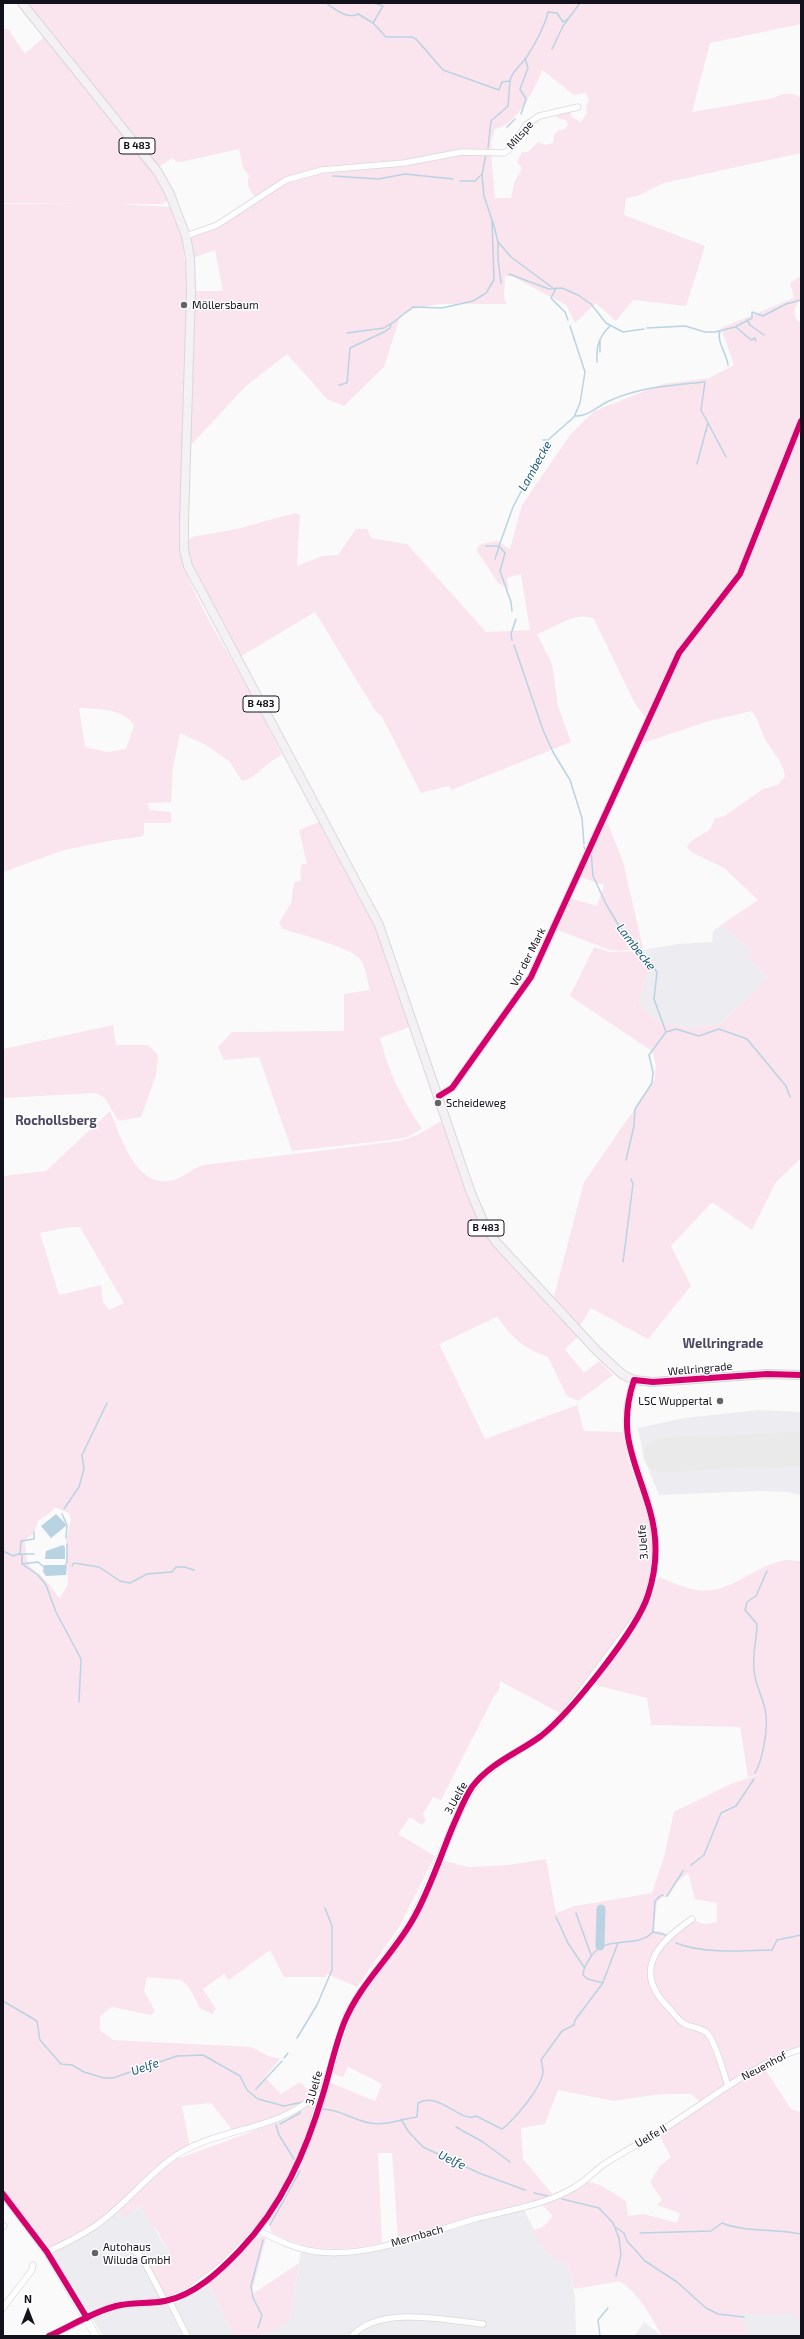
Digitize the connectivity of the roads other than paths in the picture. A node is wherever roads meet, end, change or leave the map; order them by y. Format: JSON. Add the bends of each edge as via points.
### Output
{"nodes":[{"id":1,"x":22,"y":3,"type":"edge"},
{"id":2,"x":578,"y":107,"type":"dead end"},
{"id":3,"x":186,"y":236,"type":"junction"},
{"id":4,"x":801,"y":421,"type":"edge"},
{"id":5,"x":439,"y":1096,"type":"junction"},
{"id":6,"x":801,"y":1375,"type":"edge"},
{"id":7,"x":634,"y":1380,"type":"junction"},
{"id":8,"x":692,"y":1919,"type":"dead end"},
{"id":9,"x":801,"y":2049,"type":"edge"},
{"id":10,"x":728,"y":2086,"type":"junction"},
{"id":11,"x":322,"y":2095,"type":"junction"},
{"id":12,"x":575,"y":2187,"type":"joint"},
{"id":13,"x":3,"y":2194,"type":"edge"},
{"id":14,"x":258,"y":2230,"type":"junction"},
{"id":15,"x":133,"y":2250,"type":"dead end"},
{"id":16,"x":47,"y":2252,"type":"junction"},
{"id":17,"x":33,"y":2266,"type":"dead end"},
{"id":18,"x":167,"y":2300,"type":"junction"},
{"id":19,"x":3,"y":2308,"type":"edge"},
{"id":20,"x":86,"y":2318,"type":"junction"},
{"id":21,"x":483,"y":2324,"type":"dead end"},
{"id":22,"x":49,"y":2336,"type":"edge"},
{"id":23,"x":96,"y":2336,"type":"edge"},
{"id":24,"x":188,"y":2336,"type":"edge"},
{"id":25,"x":352,"y":2336,"type":"edge"}],
"edges":[{"from":1,"to":3,"type":"main road","number":"B 483","via":[[157,171],[169,192]]},
{"from":2,"to":3,"type":"street","name":"Milspe","via":[[539,116],[520,131],[508,151],[462,152],[387,165],[334,168],[297,176],[281,182],[217,225]]},
{"from":3,"to":5,"type":"main road","number":"B 483","via":[[191,291],[185,556],[378,925]]},
{"from":4,"to":5,"type":"street","name":"Vor der Mark","via":[[740,574],[680,653],[577,874],[532,978],[452,1088]]},
{"from":5,"to":7,"type":"main road","name":"Wellringrade","number":"B 483","via":[[471,1193],[486,1228],[510,1258],[579,1332],[619,1372]]},
{"from":6,"to":7,"type":"main road","name":"Wellringrade","number":"B 483","via":[[767,1374],[653,1382]]},
{"from":7,"to":11,"type":"street","name":"3.Uelfe","via":[[627,1412],[627,1442],[650,1510],[655,1544],[654,1571],[646,1602],[631,1628],[563,1716],[539,1737],[493,1767],[473,1787],[460,1810],[413,1920],[348,2013]]},
{"from":8,"to":10,"type":"street","via":[[661,1946],[651,1962],[651,1978],[658,1997],[680,2020],[707,2033]]},
{"from":9,"to":10,"type":"street","name":"Neuenhof","via":[[768,2062]]},
{"from":10,"to":12,"type":"street","name":"Uelfe II","via":[[604,2164]]},
{"from":11,"to":14,"type":"street","name":"3.Uelfe","via":[[298,2164],[282,2195]]},
{"from":11,"to":16,"type":"street","via":[[316,2095],[285,2117],[206,2142],[175,2156],[92,2228]]},
{"from":12,"to":14,"type":"street","name":"Mermbach","via":[[534,2204],[359,2250],[320,2252],[304,2249]]},
{"from":13,"to":16,"type":"street"},
{"from":14,"to":18,"type":"street","name":"3.Uelfe","via":[[207,2279],[187,2293]]},
{"from":15,"to":18,"type":"street","via":[[141,2256]]},
{"from":16,"to":20,"type":"street"},
{"from":17,"to":19,"type":"street"},
{"from":18,"to":20,"type":"street","name":"3.Uelfe","via":[[114,2306]]},
{"from":18,"to":24,"type":"street"},
{"from":20,"to":22,"type":"street"},
{"from":20,"to":23,"type":"street"},
{"from":21,"to":25,"type":"street","via":[[394,2317],[368,2324]]}]}
